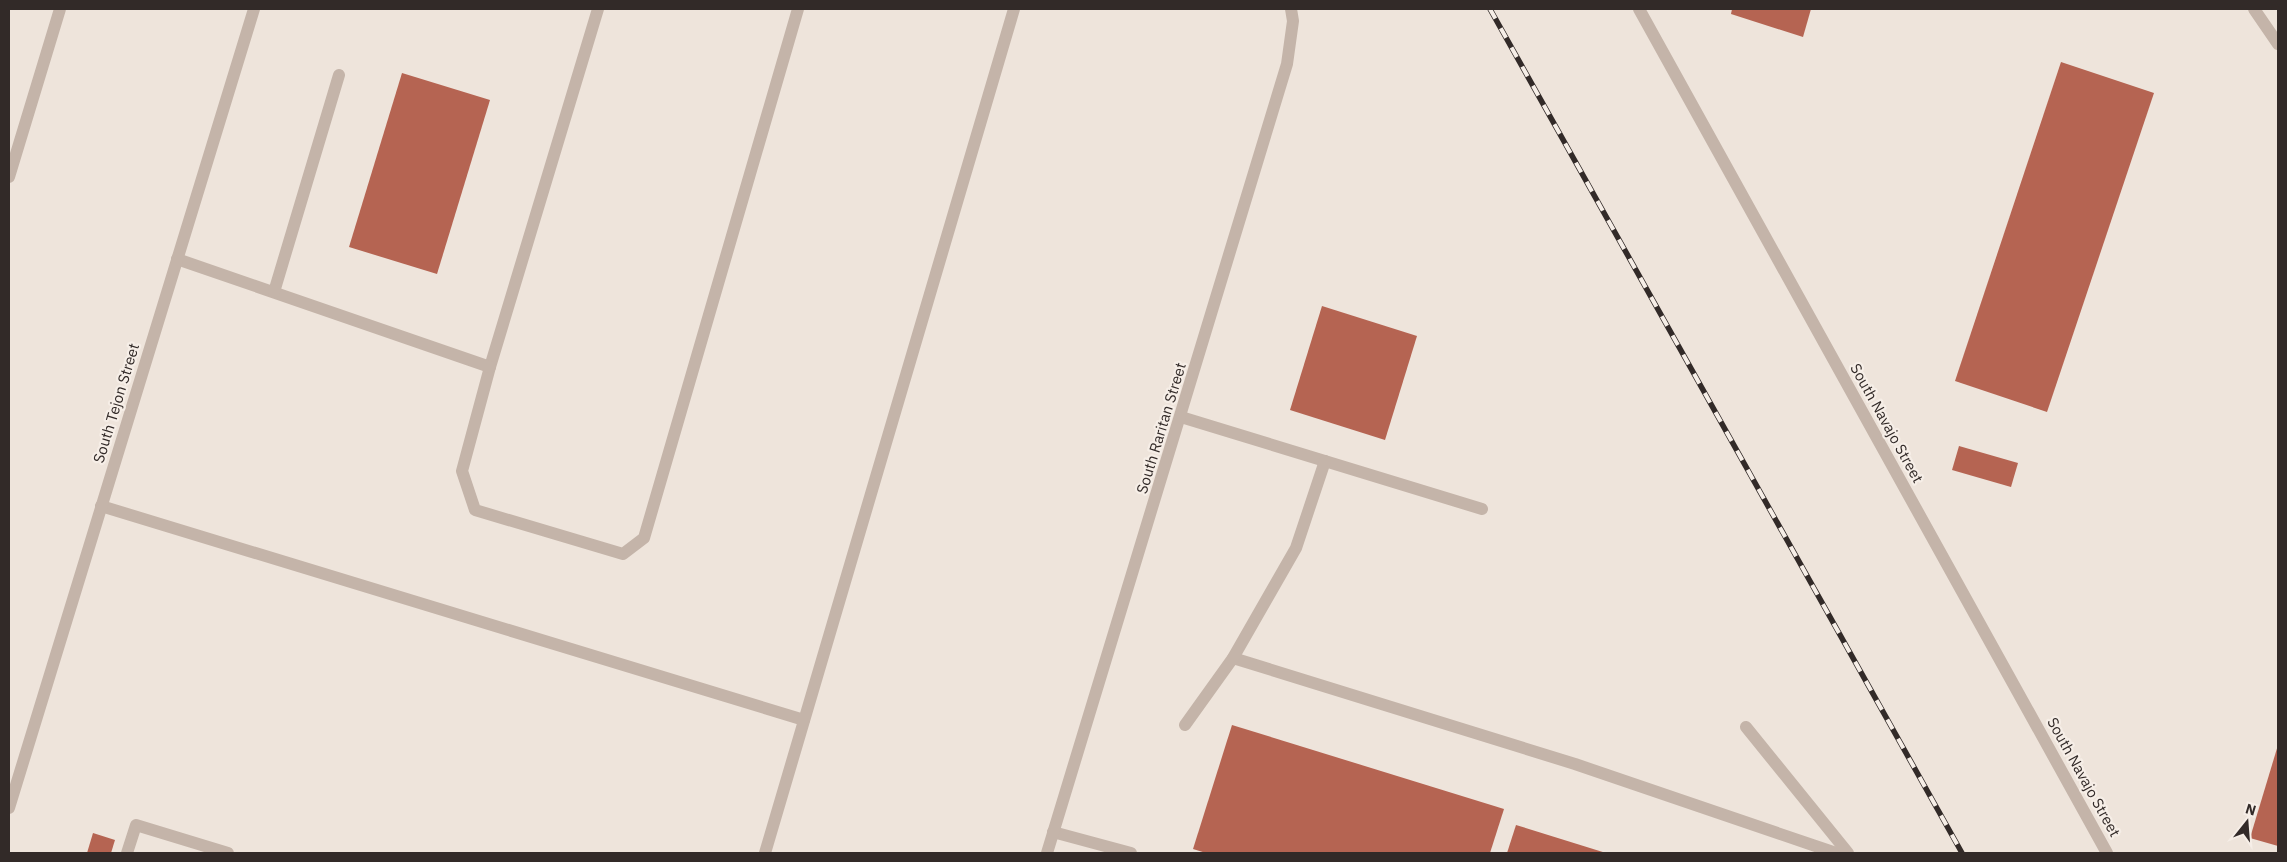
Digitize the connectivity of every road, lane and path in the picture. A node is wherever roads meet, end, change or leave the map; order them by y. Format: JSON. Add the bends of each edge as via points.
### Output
{"nodes":[{"id":1,"x":60,"y":9,"type":"edge"},
{"id":2,"x":254,"y":9,"type":"edge"},
{"id":3,"x":598,"y":9,"type":"edge"},
{"id":4,"x":798,"y":9,"type":"edge"},
{"id":5,"x":1014,"y":9,"type":"edge"},
{"id":6,"x":1292,"y":9,"type":"edge"},
{"id":7,"x":1639,"y":9,"type":"edge"},
{"id":8,"x":2254,"y":9,"type":"edge"},
{"id":9,"x":2278,"y":44,"type":"edge"},
{"id":10,"x":339,"y":75,"type":"dead end"},
{"id":11,"x":9,"y":177,"type":"edge"},
{"id":12,"x":177,"y":259,"type":"junction"},
{"id":13,"x":274,"y":292,"type":"junction"},
{"id":14,"x":490,"y":366,"type":"junction"},
{"id":15,"x":1181,"y":417,"type":"junction"},
{"id":16,"x":1324,"y":461,"type":"junction"},
{"id":17,"x":101,"y":506,"type":"junction"},
{"id":18,"x":1482,"y":509,"type":"dead end"},
{"id":19,"x":1232,"y":658,"type":"junction"},
{"id":20,"x":804,"y":720,"type":"junction"},
{"id":21,"x":1185,"y":725,"type":"dead end"},
{"id":22,"x":1746,"y":727,"type":"dead end"},
{"id":23,"x":9,"y":808,"type":"edge"},
{"id":24,"x":1053,"y":832,"type":"junction"},
{"id":25,"x":127,"y":853,"type":"edge"},
{"id":26,"x":228,"y":853,"type":"edge"},
{"id":27,"x":765,"y":853,"type":"edge"},
{"id":28,"x":1047,"y":853,"type":"edge"},
{"id":29,"x":1131,"y":853,"type":"edge"},
{"id":30,"x":1836,"y":853,"type":"edge"},
{"id":31,"x":1848,"y":853,"type":"edge"},
{"id":32,"x":2107,"y":853,"type":"edge"}],
"edges":[{"from":1,"to":11,"type":"street"},
{"from":2,"to":12,"type":"street","name":"South Tejon Street"},
{"from":3,"to":14,"type":"street"},
{"from":4,"to":14,"type":"street","via":[[644,538],[623,554],[476,510],[462,470]]},
{"from":5,"to":20,"type":"street"},
{"from":6,"to":15,"type":"street","name":"South Raritan Street","via":[[1287,64]]},
{"from":7,"to":32,"type":"street","name":"South Navajo Street"},
{"from":8,"to":9,"type":"street"},
{"from":10,"to":13,"type":"street"},
{"from":12,"to":13,"type":"street"},
{"from":12,"to":17,"type":"street","name":"South Tejon Street"},
{"from":13,"to":14,"type":"street"},
{"from":15,"to":16,"type":"street"},
{"from":15,"to":24,"type":"street","name":"South Raritan Street"},
{"from":16,"to":18,"type":"street"},
{"from":16,"to":19,"type":"street","via":[[1296,548]]},
{"from":17,"to":20,"type":"street"},
{"from":17,"to":23,"type":"street","name":"South Tejon Street"},
{"from":19,"to":21,"type":"street"},
{"from":19,"to":30,"type":"street","via":[[1574,764]]},
{"from":20,"to":27,"type":"street"},
{"from":22,"to":31,"type":"street"},
{"from":24,"to":28,"type":"street","name":"South Raritan Street"},
{"from":24,"to":29,"type":"street"},
{"from":25,"to":26,"type":"street","via":[[136,825]]}]}
